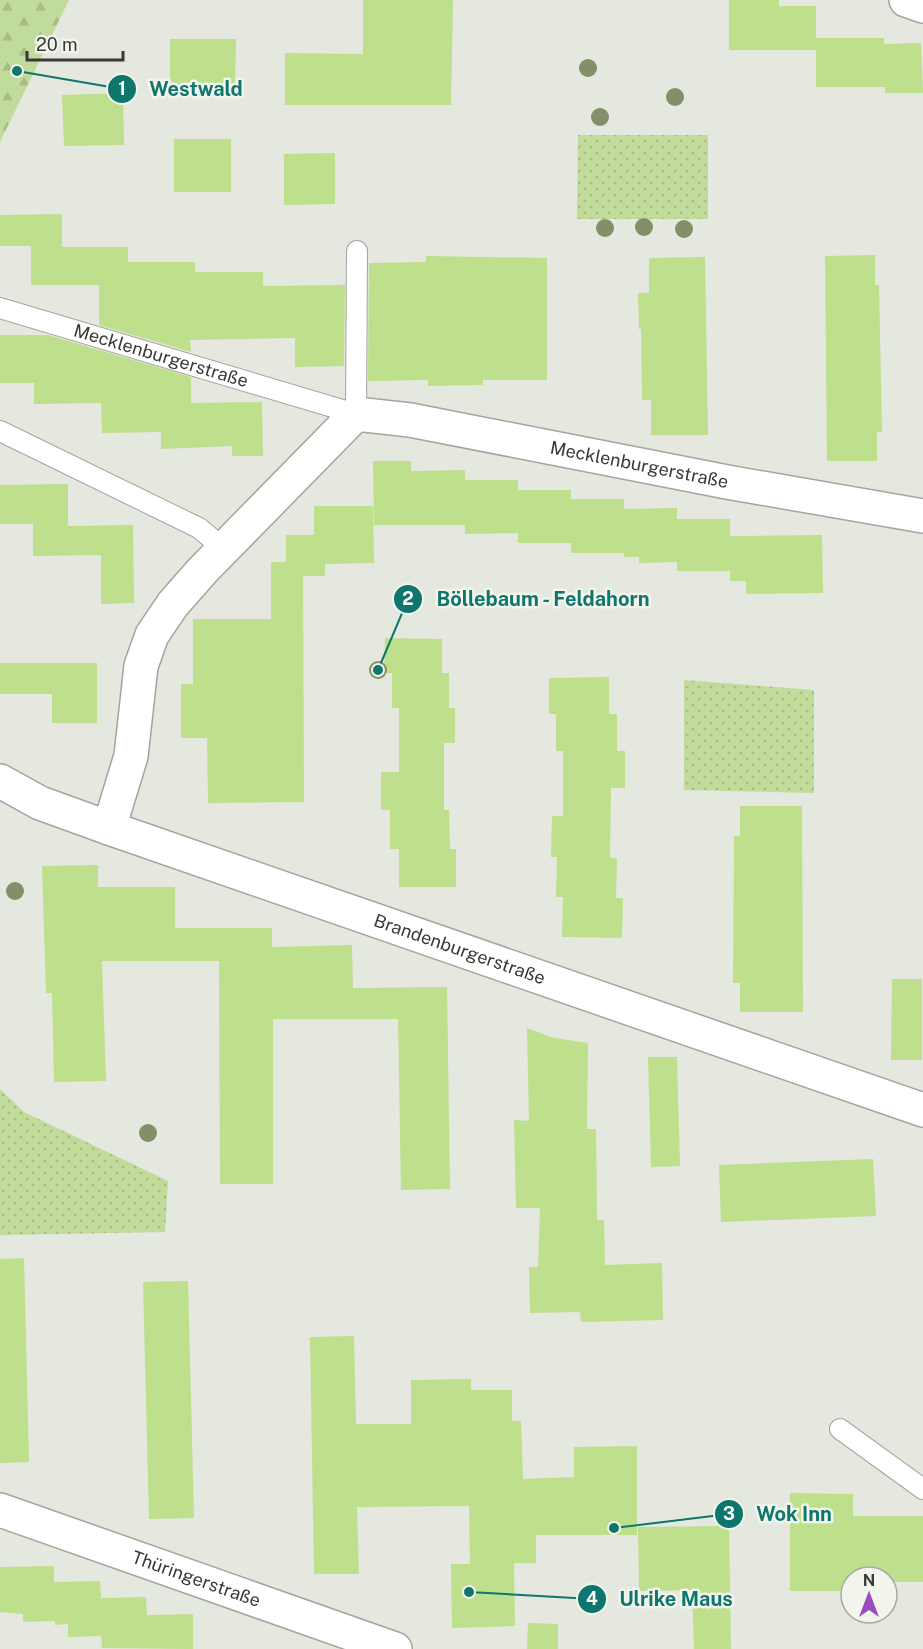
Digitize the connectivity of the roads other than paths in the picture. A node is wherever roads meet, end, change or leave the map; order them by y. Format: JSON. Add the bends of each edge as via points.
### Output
{"nodes":[{"id":1,"x":906,"y":0,"type":"edge"},
{"id":2,"x":923,"y":6,"type":"edge"},
{"id":3,"x":357,"y":251,"type":"dead end"},
{"id":4,"x":0,"y":308,"type":"edge"},
{"id":5,"x":356,"y":414,"type":"junction"},
{"id":6,"x":0,"y":431,"type":"edge"},
{"id":7,"x":923,"y":516,"type":"edge"},
{"id":8,"x":224,"y":549,"type":"junction"},
{"id":9,"x":0,"y":781,"type":"edge"},
{"id":10,"x":109,"y":828,"type":"junction"},
{"id":11,"x":923,"y":1110,"type":"edge"},
{"id":12,"x":840,"y":1429,"type":"dead end"},
{"id":13,"x":923,"y":1489,"type":"edge"},
{"id":14,"x":0,"y":1510,"type":"edge"},
{"id":15,"x":395,"y":1649,"type":"edge"}],
"edges":[{"from":1,"to":2,"type":"street"},
{"from":3,"to":5,"type":"lane"},
{"from":4,"to":5,"type":"lane","name":"Mecklenburgerstraße"},
{"from":5,"to":7,"type":"street","name":"Mecklenburgerstraße","via":[[402,418]]},
{"from":5,"to":8,"type":"street"},
{"from":6,"to":8,"type":"lane","via":[[199,528]]},
{"from":8,"to":10,"type":"street","via":[[173,604],[152,635],[141,666],[131,756]]},
{"from":9,"to":10,"type":"street","name":"Brandenburgerstraße","via":[[40,803]]},
{"from":10,"to":11,"type":"street","name":"Brandenburgerstraße"},
{"from":12,"to":13,"type":"lane"},
{"from":14,"to":15,"type":"street","name":"Thüringerstraße"}]}
